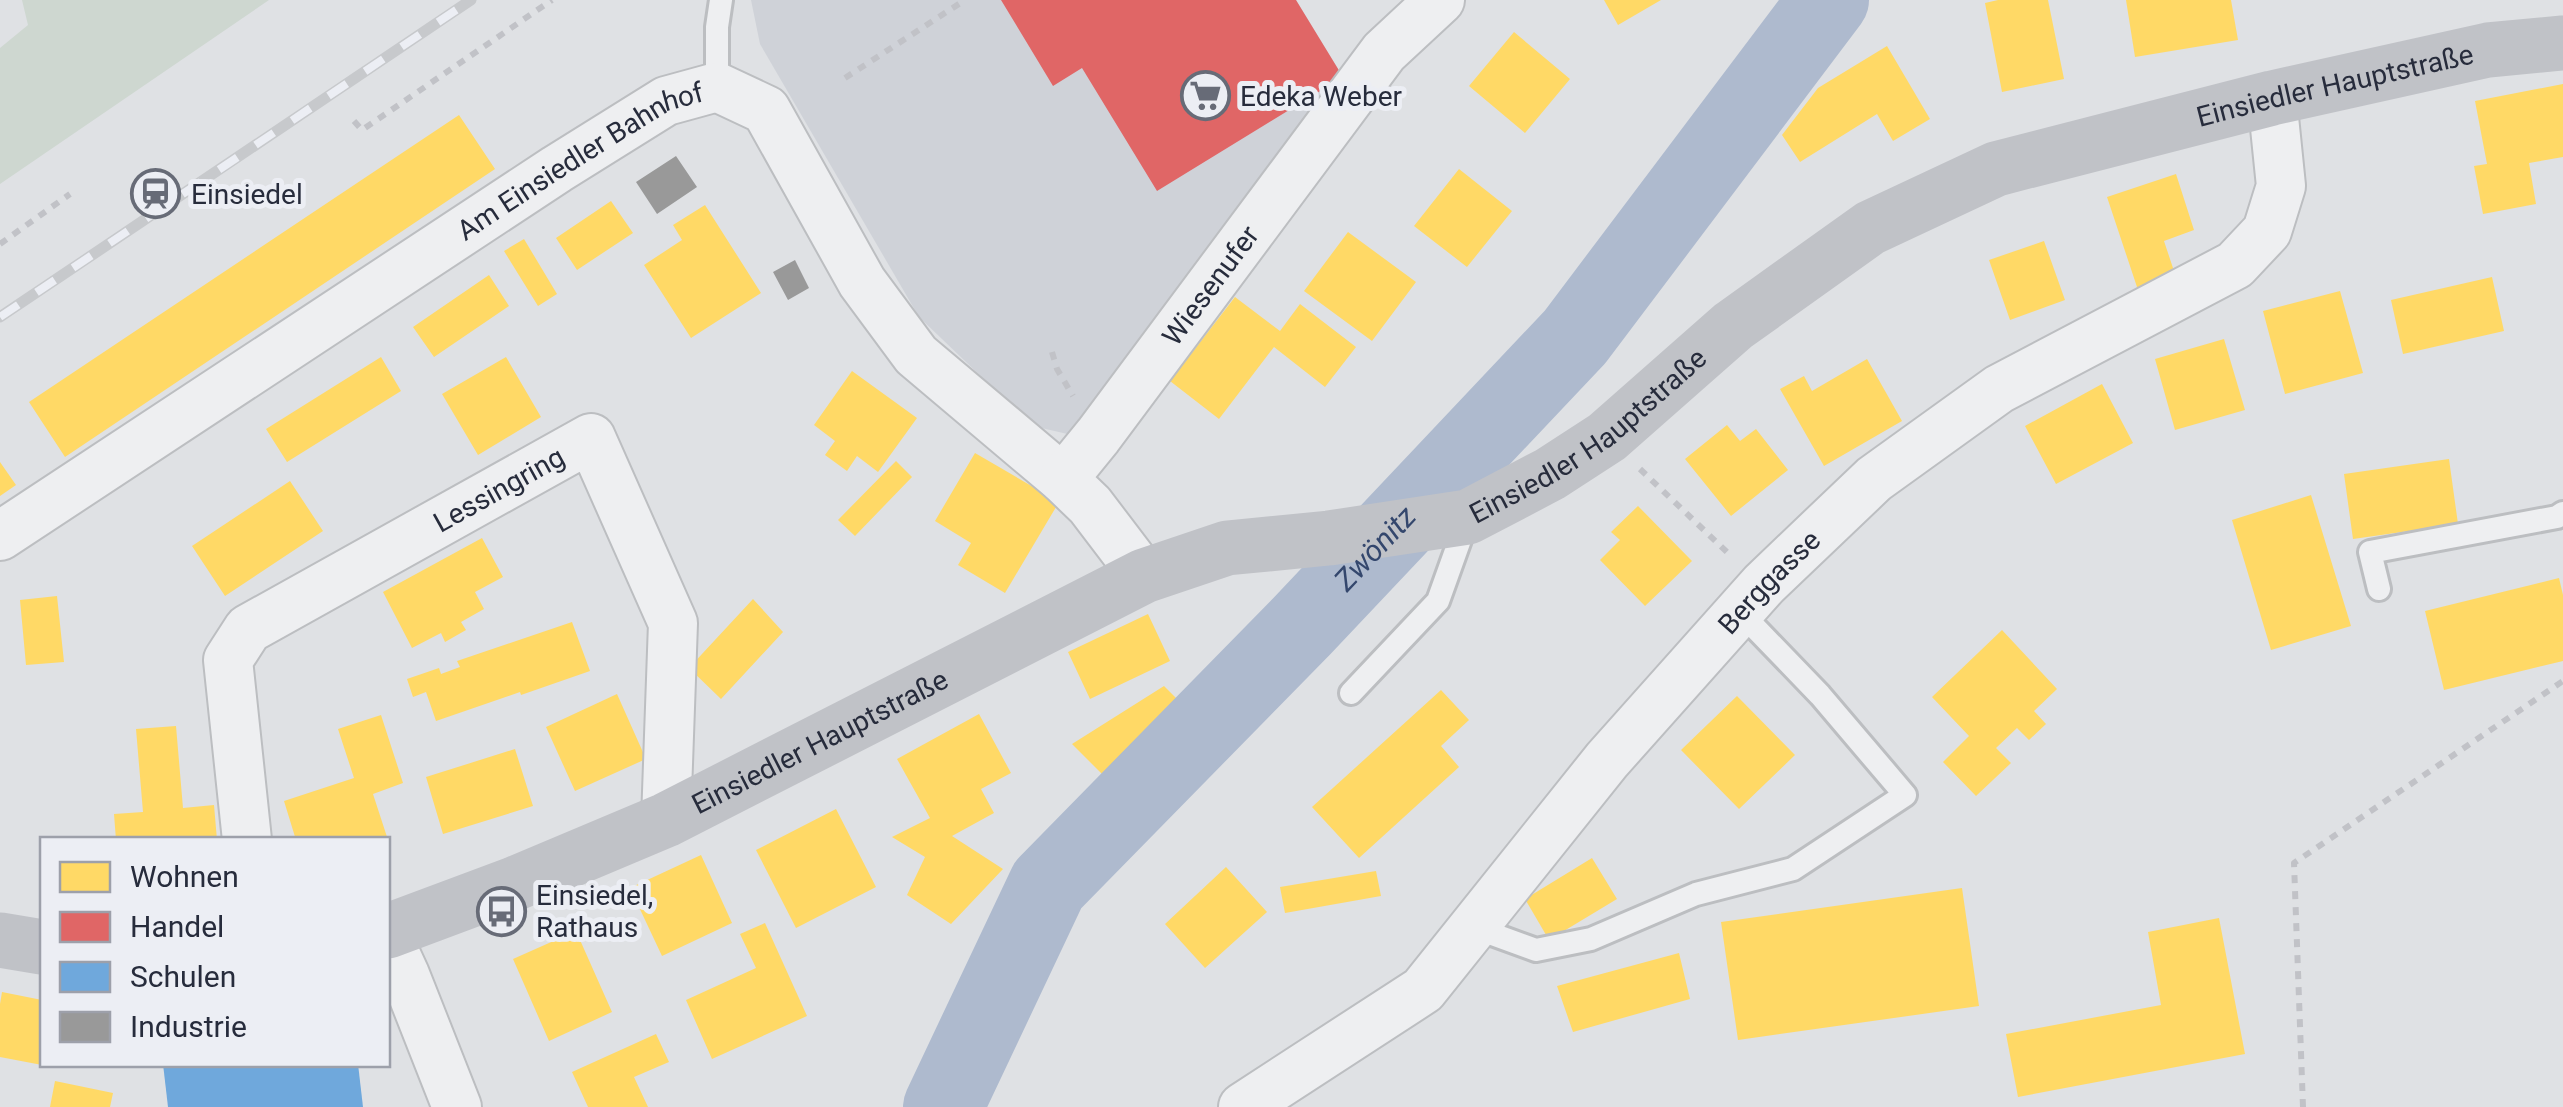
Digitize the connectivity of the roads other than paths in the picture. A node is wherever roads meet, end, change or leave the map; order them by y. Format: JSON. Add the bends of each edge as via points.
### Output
{"nodes":[{"id":1,"x":721,"y":0,"type":"edge"},
{"id":2,"x":1440,"y":0,"type":"edge"},
{"id":3,"x":2563,"y":43,"type":"edge"},
{"id":4,"x":717,"y":86,"type":"junction"},
{"id":5,"x":2272,"y":98,"type":"junction"},
{"id":6,"x":1064,"y":479,"type":"junction"},
{"id":7,"x":2563,"y":513,"type":"edge"},
{"id":8,"x":1468,"y":516,"type":"junction"},
{"id":9,"x":0,"y":536,"type":"edge"},
{"id":10,"x":1144,"y":576,"type":"junction"},
{"id":11,"x":2379,"y":589,"type":"dead end"},
{"id":12,"x":1739,"y":611,"type":"junction"},
{"id":13,"x":1350,"y":692,"type":"dead end"},
{"id":14,"x":666,"y":820,"type":"junction"},
{"id":15,"x":247,"y":837,"type":"edge"},
{"id":16,"x":1473,"y":927,"type":"junction"},
{"id":17,"x":390,"y":933,"type":"edge"},
{"id":18,"x":390,"y":939,"type":"edge"},
{"id":19,"x":0,"y":940,"type":"edge"},
{"id":20,"x":40,"y":947,"type":"edge"},
{"id":21,"x":457,"y":1107,"type":"edge"},
{"id":22,"x":1243,"y":1107,"type":"edge"}],
"edges":[{"from":1,"to":4,"type":"lane"},
{"from":2,"to":6,"type":"street","name":"Wiesenufer","via":[[1384,52]]},
{"from":3,"to":5,"type":"main road","name":"Einsiedler Hauptstraße","via":[[2488,50]]},
{"from":4,"to":6,"type":"street","name":"Am Einsiedler Bahnhof","via":[[766,110],[862,282],[916,355]]},
{"from":4,"to":9,"type":"street","name":"Am Einsiedler Bahnhof","via":[[666,101],[573,159]]},
{"from":5,"to":8,"type":"main road","name":"Einsiedler Hauptstraße","via":[[1996,169],[1870,228],[1733,326],[1607,437]]},
{"from":5,"to":12,"type":"street","name":"Berggasse","via":[[2281,186],[2267,231],[2235,265],[1999,389],[1874,479]]},
{"from":6,"to":10,"type":"street"},
{"from":7,"to":11,"type":"lane","via":[[2370,552]]},
{"from":8,"to":10,"type":"main road","name":"Einsiedler Hauptstraße","via":[[1227,548]]},
{"from":8,"to":13,"type":"lane","via":[[1438,601]]},
{"from":10,"to":14,"type":"main road","name":"Einsiedler Hauptstraße"},
{"from":12,"to":16,"type":"street","name":"Berggasse","via":[[1607,760]]},
{"from":12,"to":16,"type":"lane","via":[[1905,794],[1792,868],[1696,894],[1592,939],[1536,950]]},
{"from":14,"to":15,"type":"street","name":"Lessingring","via":[[673,623],[591,438],[248,629],[228,660]]},
{"from":14,"to":17,"type":"main road","name":"Einsiedler Hauptstraße"},
{"from":16,"to":22,"type":"street","name":"Berggasse","via":[[1423,990]]},
{"from":18,"to":21,"type":"street"},
{"from":19,"to":20,"type":"main road"}]}
